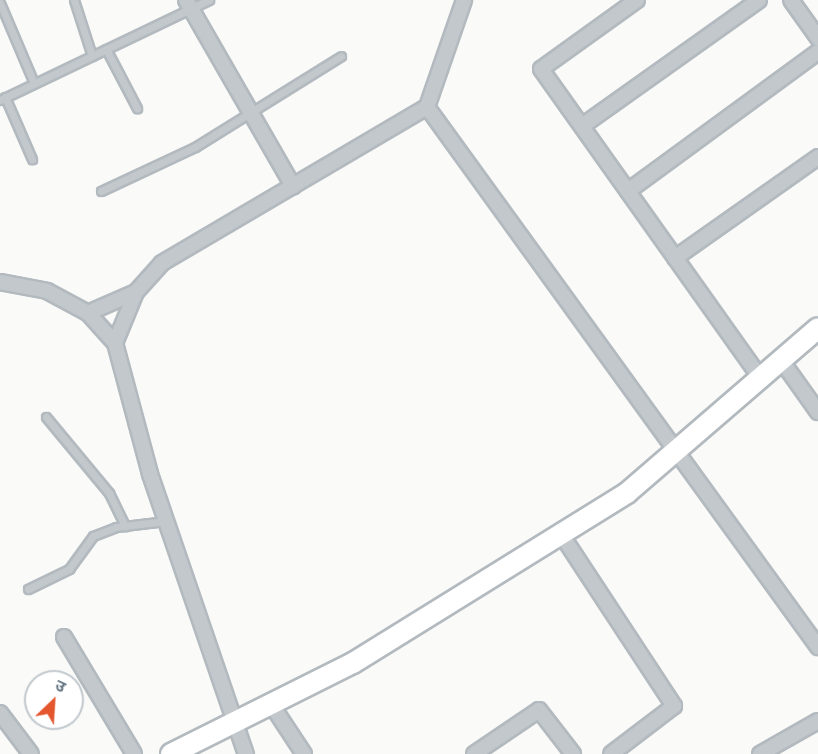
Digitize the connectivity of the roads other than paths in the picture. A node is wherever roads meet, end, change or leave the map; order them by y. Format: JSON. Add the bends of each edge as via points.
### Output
{"nodes":[{"id":1,"x":74,"y":0,"type":"edge"},
{"id":2,"x":209,"y":0,"type":"edge"},
{"id":3,"x":464,"y":0,"type":"edge"},
{"id":4,"x":637,"y":0,"type":"edge"},
{"id":5,"x":759,"y":0,"type":"edge"},
{"id":6,"x":791,"y":0,"type":"edge"},
{"id":7,"x":0,"y":3,"type":"edge"},
{"id":8,"x":189,"y":4,"type":"edge"},
{"id":9,"x":818,"y":38,"type":"edge"},
{"id":10,"x":106,"y":49,"type":"junction"},
{"id":11,"x":818,"y":52,"type":"edge"},
{"id":12,"x":92,"y":56,"type":"junction"},
{"id":13,"x":341,"y":56,"type":"dead end"},
{"id":14,"x":34,"y":84,"type":"junction"},
{"id":15,"x":3,"y":99,"type":"edge"},
{"id":16,"x":427,"y":107,"type":"junction"},
{"id":17,"x":137,"y":108,"type":"dead end"},
{"id":18,"x":252,"y":115,"type":"junction"},
{"id":19,"x":582,"y":126,"type":"junction"},
{"id":20,"x":818,"y":157,"type":"edge"},
{"id":21,"x":32,"y":159,"type":"dead end"},
{"id":22,"x":292,"y":186,"type":"junction"},
{"id":23,"x":101,"y":191,"type":"dead end"},
{"id":24,"x":628,"y":191,"type":"junction"},
{"id":25,"x":675,"y":258,"type":"junction"},
{"id":26,"x":0,"y":282,"type":"edge"},
{"id":27,"x":136,"y":292,"type":"junction"},
{"id":28,"x":88,"y":314,"type":"junction"},
{"id":29,"x":818,"y":328,"type":"edge"},
{"id":30,"x":115,"y":343,"type":"junction"},
{"id":31,"x":781,"y":360,"type":"junction"},
{"id":32,"x":760,"y":378,"type":"junction"},
{"id":33,"x":818,"y":412,"type":"edge"},
{"id":34,"x":46,"y":417,"type":"dead end"},
{"id":35,"x":675,"y":452,"type":"junction"},
{"id":36,"x":166,"y":521,"type":"junction"},
{"id":37,"x":124,"y":526,"type":"junction"},
{"id":38,"x":561,"y":534,"type":"junction"},
{"id":39,"x":28,"y":589,"type":"dead end"},
{"id":40,"x":64,"y":638,"type":"dead end"},
{"id":41,"x":818,"y":647,"type":"edge"},
{"id":42,"x":270,"y":704,"type":"junction"},
{"id":43,"x":0,"y":713,"type":"edge"},
{"id":44,"x":818,"y":721,"type":"edge"},
{"id":45,"x":234,"y":723,"type":"junction"},
{"id":46,"x":31,"y":754,"type":"edge"},
{"id":47,"x":134,"y":754,"type":"edge"},
{"id":48,"x":171,"y":754,"type":"edge"},
{"id":49,"x":246,"y":754,"type":"edge"},
{"id":50,"x":304,"y":754,"type":"edge"},
{"id":51,"x":474,"y":754,"type":"edge"},
{"id":52,"x":573,"y":754,"type":"edge"},
{"id":53,"x":611,"y":754,"type":"edge"},
{"id":54,"x":760,"y":754,"type":"edge"}],
"edges":[{"from":1,"to":12,"type":"lane"},
{"from":2,"to":8,"type":"lane"},
{"from":3,"to":16,"type":"street"},
{"from":4,"to":19,"type":"street","via":[[541,69]]},
{"from":5,"to":19,"type":"street"},
{"from":6,"to":9,"type":"street"},
{"from":7,"to":14,"type":"lane"},
{"from":8,"to":10,"type":"lane"},
{"from":8,"to":18,"type":"street"},
{"from":10,"to":12,"type":"lane"},
{"from":10,"to":17,"type":"lane"},
{"from":11,"to":24,"type":"street"},
{"from":12,"to":14,"type":"lane"},
{"from":13,"to":18,"type":"lane"},
{"from":14,"to":15,"type":"lane"},
{"from":15,"to":21,"type":"lane"},
{"from":16,"to":22,"type":"street"},
{"from":16,"to":35,"type":"street"},
{"from":18,"to":22,"type":"street"},
{"from":18,"to":23,"type":"lane"},
{"from":19,"to":24,"type":"street"},
{"from":20,"to":25,"type":"street"},
{"from":22,"to":27,"type":"street","via":[[162,263]]},
{"from":24,"to":25,"type":"street"},
{"from":25,"to":32,"type":"street"},
{"from":26,"to":28,"type":"street","via":[[47,291]]},
{"from":27,"to":28,"type":"street"},
{"from":27,"to":30,"type":"street"},
{"from":28,"to":30,"type":"street"},
{"from":29,"to":31,"type":"street"},
{"from":30,"to":36,"type":"street"},
{"from":31,"to":32,"type":"street"},
{"from":31,"to":33,"type":"street"},
{"from":32,"to":35,"type":"street"},
{"from":34,"to":37,"type":"lane","via":[[109,493]]},
{"from":35,"to":38,"type":"street","via":[[627,493]]},
{"from":35,"to":41,"type":"street"},
{"from":36,"to":37,"type":"lane"},
{"from":36,"to":45,"type":"street"},
{"from":37,"to":39,"type":"lane","via":[[93,536],[69,569]]},
{"from":38,"to":42,"type":"street","via":[[353,663]]},
{"from":38,"to":53,"type":"street","via":[[674,706]]},
{"from":40,"to":47,"type":"street"},
{"from":42,"to":45,"type":"street"},
{"from":42,"to":50,"type":"street"},
{"from":43,"to":46,"type":"street"},
{"from":44,"to":54,"type":"street"},
{"from":45,"to":48,"type":"street"},
{"from":45,"to":49,"type":"street"},
{"from":51,"to":52,"type":"street","via":[[539,710]]}]}
